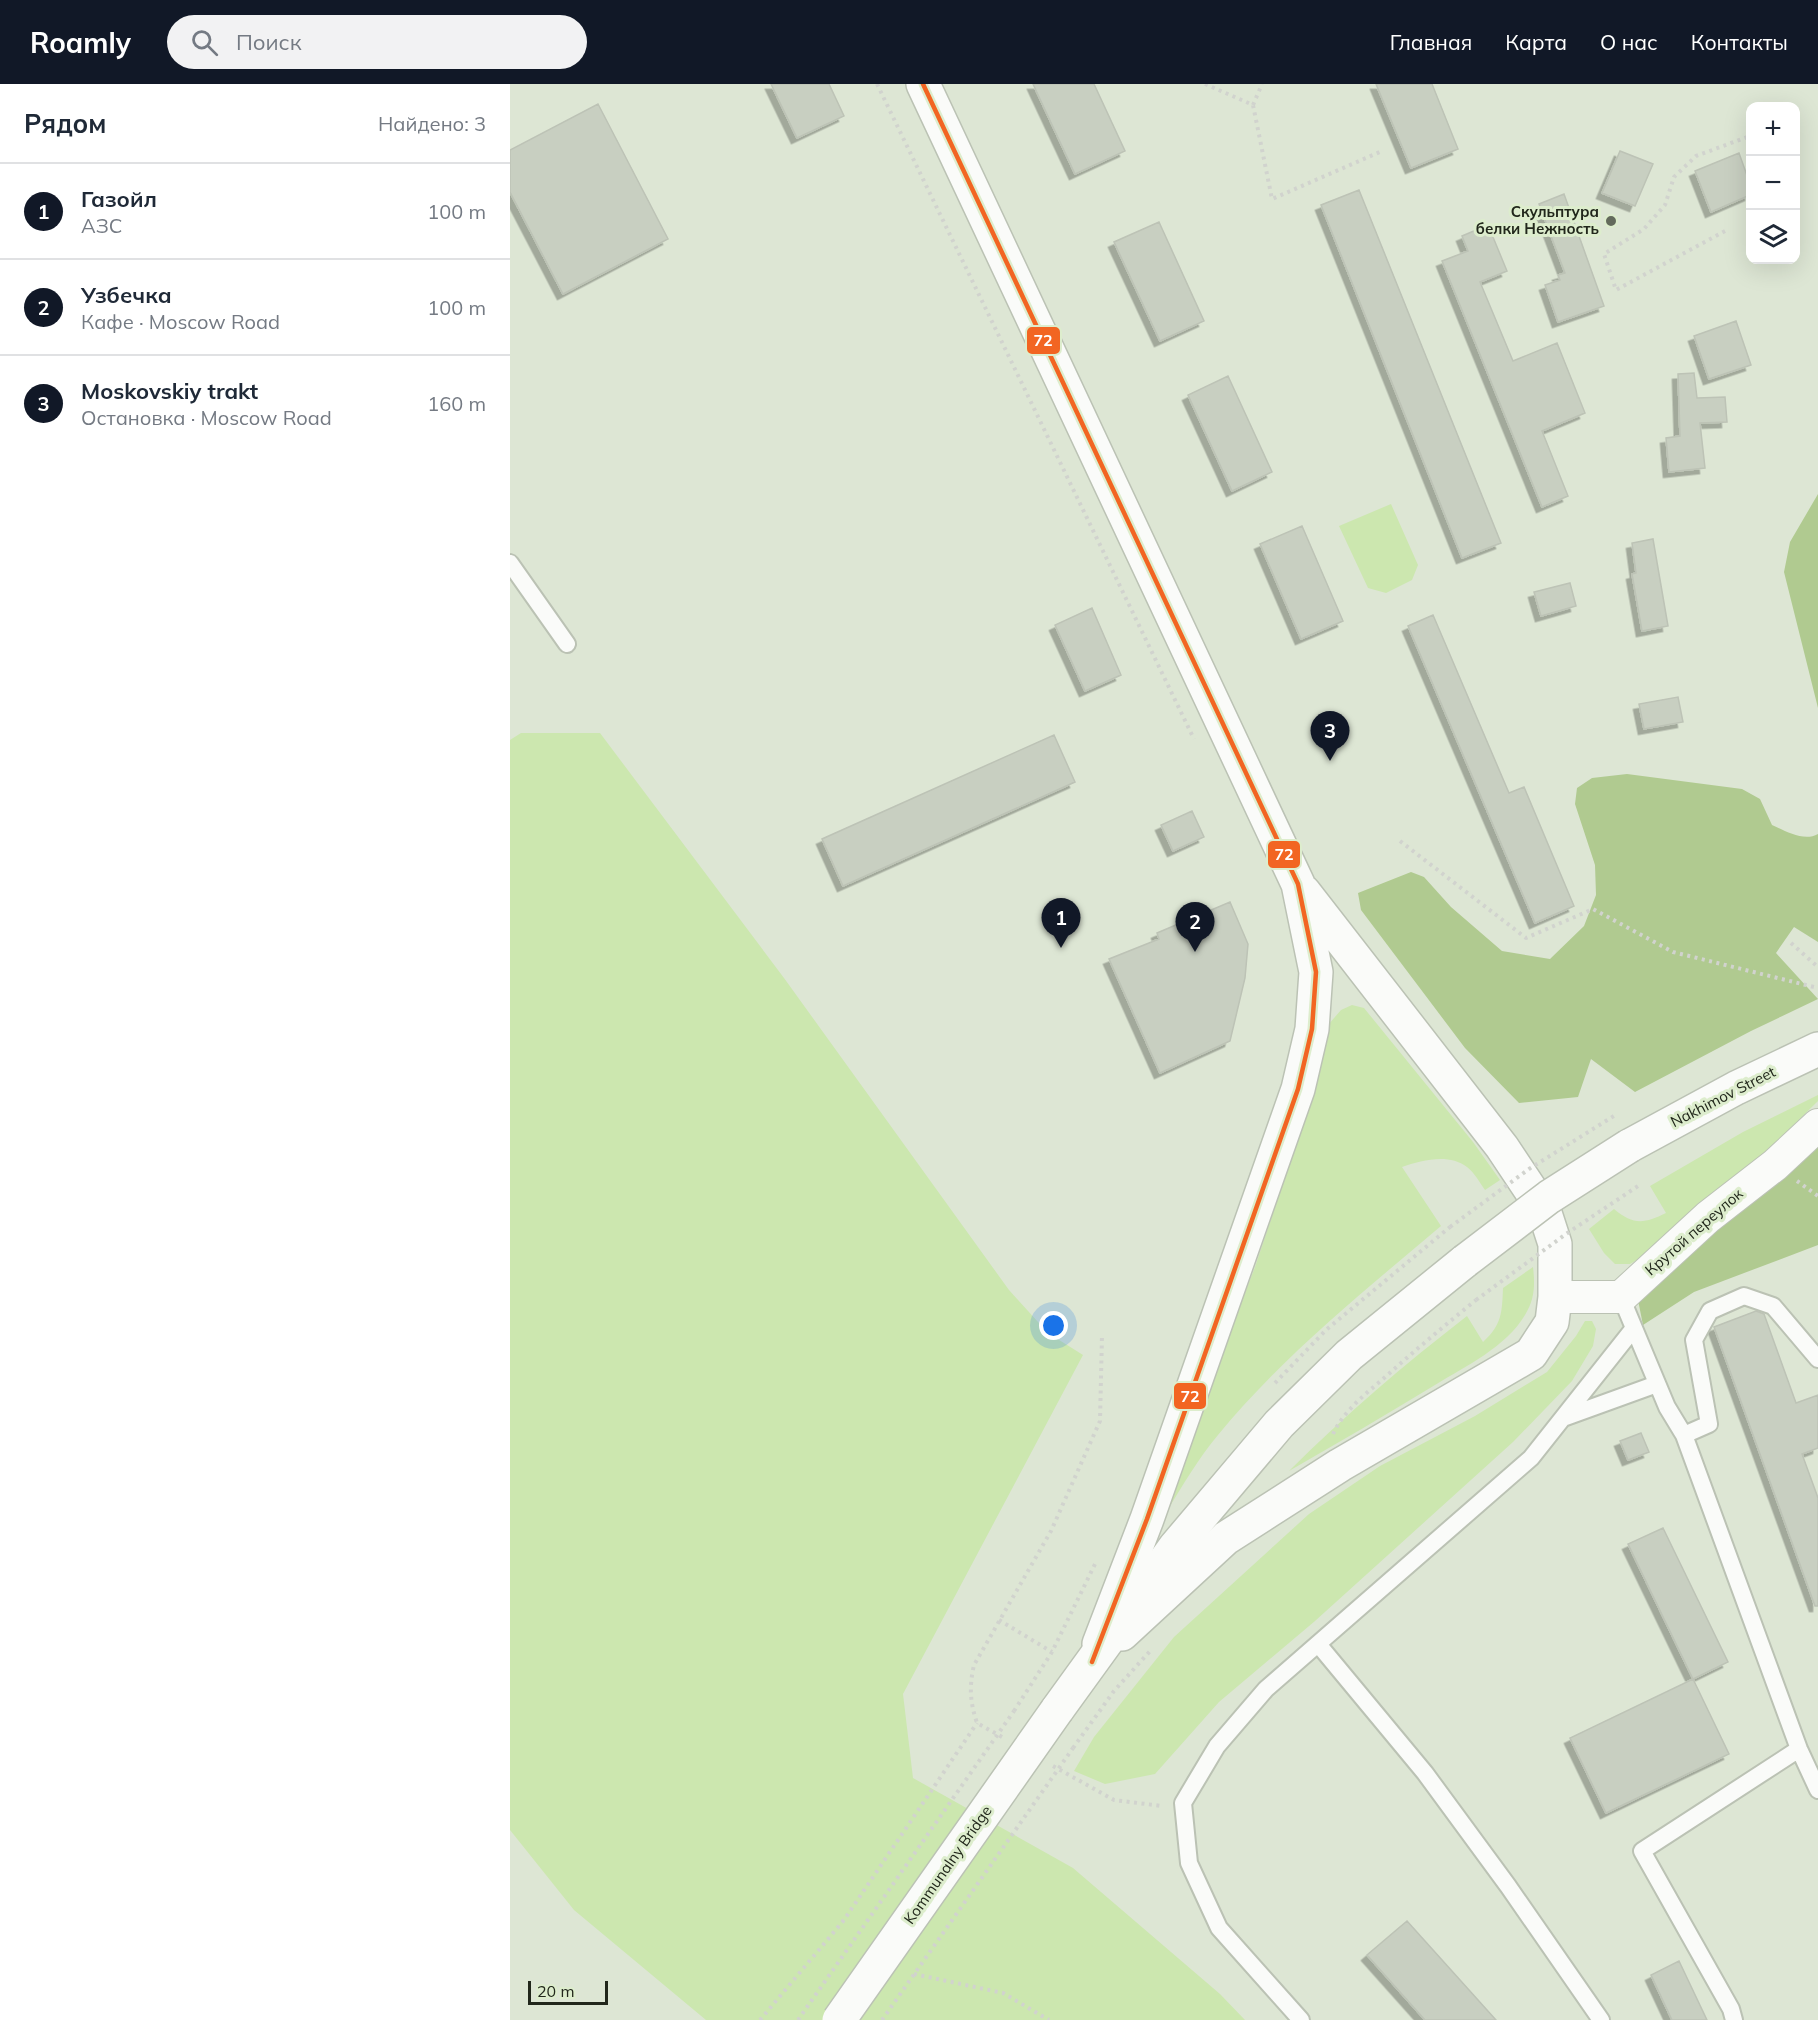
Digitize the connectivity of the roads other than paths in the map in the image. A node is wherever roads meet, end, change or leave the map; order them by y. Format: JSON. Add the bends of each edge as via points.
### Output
{"nodes":[{"id":1,"x":923,"y":84,"type":"edge"},
{"id":2,"x":510,"y":563,"type":"edge"},
{"id":3,"x":567,"y":644,"type":"dead end"},
{"id":4,"x":1298,"y":885,"type":"junction"},
{"id":5,"x":1818,"y":1049,"type":"edge"},
{"id":6,"x":1818,"y":1125,"type":"edge"},
{"id":7,"x":1555,"y":1297,"type":"junction"},
{"id":8,"x":1621,"y":1297,"type":"junction"},
{"id":9,"x":1634,"y":1328,"type":"junction"},
{"id":10,"x":1818,"y":1359,"type":"edge"},
{"id":11,"x":1657,"y":1384,"type":"junction"},
{"id":12,"x":1563,"y":1418,"type":"junction"},
{"id":13,"x":1684,"y":1435,"type":"junction"},
{"id":14,"x":1318,"y":1644,"type":"junction"},
{"id":15,"x":1092,"y":1662,"type":"junction"},
{"id":16,"x":1798,"y":1749,"type":"junction"},
{"id":17,"x":1818,"y":1790,"type":"edge"},
{"id":18,"x":839,"y":2020,"type":"edge"},
{"id":19,"x":1301,"y":2020,"type":"edge"},
{"id":20,"x":1601,"y":2020,"type":"edge"},
{"id":21,"x":1734,"y":2020,"type":"edge"}],
"edges":[{"from":1,"to":4,"type":"main road"},
{"from":2,"to":3,"type":"lane"},
{"from":4,"to":7,"type":"main road","via":[[1502,1147],[1544,1210],[1554,1244]]},
{"from":4,"to":15,"type":"main road","via":[[1316,972],[1312,1029],[1298,1089],[1147,1519]]},
{"from":5,"to":15,"type":"main road","name":"Nakhimov Street","bridge":true,"via":[[1629,1146],[1550,1197],[1349,1355],[1279,1424],[1176,1547]]},
{"from":6,"to":8,"type":"street","name":"Крутой переулок","via":[[1775,1165],[1708,1217]]},
{"from":7,"to":8,"type":"street"},
{"from":7,"to":15,"type":"main road","via":[[1552,1322],[1531,1354],[1340,1465],[1226,1538]]},
{"from":8,"to":9,"type":"lane"},
{"from":9,"to":11,"type":"lane"},
{"from":9,"to":12,"type":"lane"},
{"from":10,"to":13,"type":"lane","via":[[1773,1306],[1744,1296],[1710,1311],[1694,1340],[1709,1424]]},
{"from":11,"to":12,"type":"lane"},
{"from":11,"to":13,"type":"lane"},
{"from":12,"to":14,"type":"lane","via":[[1531,1458]]},
{"from":13,"to":16,"type":"lane"},
{"from":14,"to":19,"type":"lane","via":[[1266,1689],[1217,1746],[1183,1803],[1189,1863],[1220,1928]]},
{"from":14,"to":20,"type":"lane","via":[[1425,1773]]},
{"from":15,"to":18,"type":"main road","name":"Kommunalny Bridge","bridge":true},
{"from":16,"to":17,"type":"lane"},
{"from":16,"to":21,"type":"lane","via":[[1642,1851]]}]}
